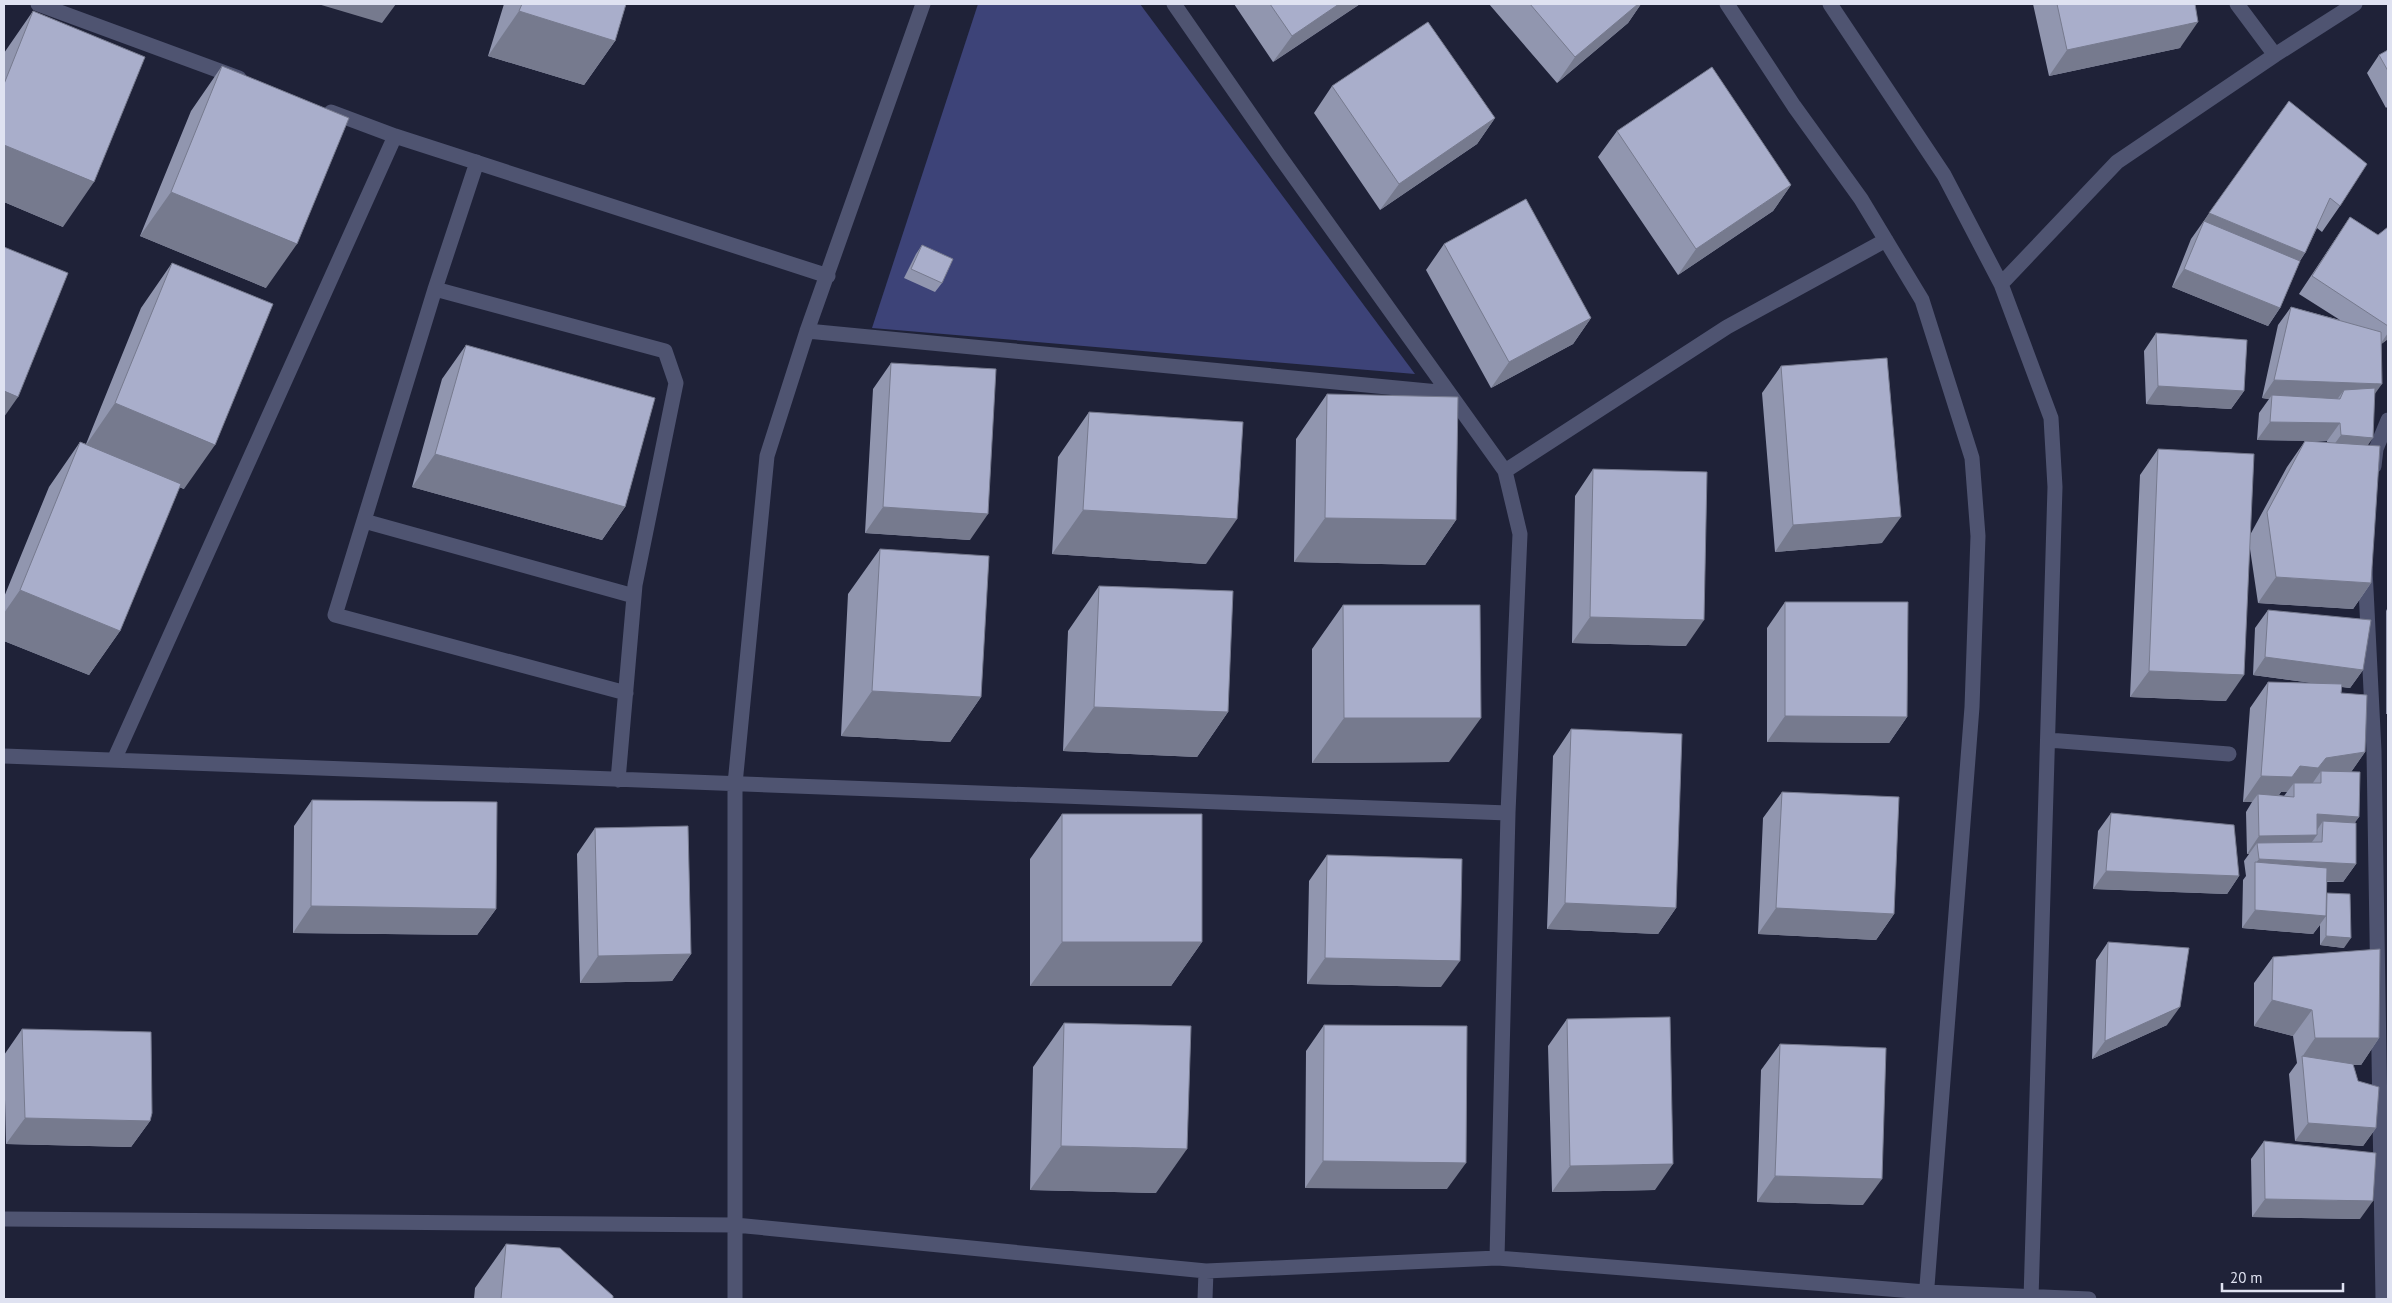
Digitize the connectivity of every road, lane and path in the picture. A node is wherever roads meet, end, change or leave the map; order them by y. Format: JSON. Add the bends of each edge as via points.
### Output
{"nodes":[{"id":1,"x":38,"y":4,"type":"edge"},
{"id":2,"x":923,"y":4,"type":"edge"},
{"id":3,"x":1174,"y":4,"type":"edge"},
{"id":4,"x":1727,"y":4,"type":"edge"},
{"id":5,"x":1830,"y":4,"type":"edge"},
{"id":6,"x":2237,"y":4,"type":"edge"},
{"id":7,"x":2355,"y":4,"type":"edge"},
{"id":8,"x":2274,"y":55,"type":"junction"},
{"id":9,"x":249,"y":82,"type":"edge"},
{"id":10,"x":313,"y":105,"type":"edge"},
{"id":11,"x":395,"y":136,"type":"junction"},
{"id":12,"x":477,"y":162,"type":"junction"},
{"id":13,"x":1886,"y":240,"type":"junction"},
{"id":14,"x":828,"y":276,"type":"junction"},
{"id":15,"x":2001,"y":284,"type":"junction"},
{"id":16,"x":435,"y":289,"type":"junction"},
{"id":17,"x":807,"y":331,"type":"junction"},
{"id":18,"x":1449,"y":393,"type":"junction"},
{"id":19,"x":2388,"y":420,"type":"edge"},
{"id":20,"x":1505,"y":471,"type":"junction"},
{"id":21,"x":2373,"y":477,"type":"edge"},
{"id":22,"x":364,"y":521,"type":"junction"},
{"id":23,"x":2365,"y":552,"type":"edge"},
{"id":24,"x":634,"y":596,"type":"junction"},
{"id":25,"x":626,"y":693,"type":"junction"},
{"id":26,"x":2048,"y":740,"type":"junction"},
{"id":27,"x":2381,"y":752,"type":"edge"},
{"id":28,"x":2229,"y":754,"type":"dead end"},
{"id":29,"x":4,"y":756,"type":"edge"},
{"id":30,"x":114,"y":760,"type":"junction"},
{"id":31,"x":618,"y":780,"type":"junction"},
{"id":32,"x":735,"y":784,"type":"junction"},
{"id":33,"x":1508,"y":813,"type":"junction"},
{"id":34,"x":2384,"y":960,"type":"edge"},
{"id":35,"x":4,"y":1219,"type":"edge"},
{"id":36,"x":735,"y":1225,"type":"junction"},
{"id":37,"x":1497,"y":1258,"type":"junction"},
{"id":38,"x":1206,"y":1271,"type":"junction"},
{"id":39,"x":1926,"y":1296,"type":"edge"},
{"id":40,"x":2031,"y":1297,"type":"edge"},
{"id":41,"x":735,"y":1299,"type":"edge"},
{"id":42,"x":1206,"y":1299,"type":"edge"},
{"id":43,"x":2089,"y":1299,"type":"edge"},
{"id":44,"x":2383,"y":1299,"type":"edge"}],
"edges":[{"from":1,"to":9,"type":"street"},
{"from":2,"to":14,"type":"street"},
{"from":3,"to":18,"type":"street"},
{"from":4,"to":13,"type":"street"},
{"from":5,"to":15,"type":"street","via":[[1944,175]]},
{"from":6,"to":8,"type":"street"},
{"from":7,"to":8,"type":"street"},
{"from":8,"to":15,"type":"street","via":[[2117,162]]},
{"from":10,"to":11,"type":"street"},
{"from":11,"to":12,"type":"street"},
{"from":11,"to":30,"type":"street"},
{"from":12,"to":14,"type":"street"},
{"from":12,"to":16,"type":"street"},
{"from":13,"to":20,"type":"street","via":[[1727,327]]},
{"from":13,"to":39,"type":"street","via":[[1922,300],[1950,385],[1972,458],[1978,536],[1972,707]]},
{"from":14,"to":17,"type":"street"},
{"from":15,"to":26,"type":"street","via":[[2051,418],[2055,487]]},
{"from":16,"to":22,"type":"street"},
{"from":16,"to":24,"type":"street","via":[[665,351],[676,383]]},
{"from":17,"to":18,"type":"street"},
{"from":17,"to":32,"type":"street","via":[[767,456]]},
{"from":18,"to":20,"type":"street"},
{"from":19,"to":21,"type":"street","via":[[2376,449]]},
{"from":20,"to":33,"type":"street","via":[[1520,534]]},
{"from":22,"to":24,"type":"street"},
{"from":22,"to":25,"type":"street","via":[[335,615]]},
{"from":23,"to":27,"type":"street"},
{"from":24,"to":25,"type":"street"},
{"from":25,"to":31,"type":"street"},
{"from":26,"to":28,"type":"street"},
{"from":26,"to":40,"type":"street"},
{"from":27,"to":34,"type":"street"},
{"from":29,"to":30,"type":"street"},
{"from":30,"to":31,"type":"street"},
{"from":31,"to":32,"type":"street"},
{"from":32,"to":33,"type":"street"},
{"from":32,"to":36,"type":"street"},
{"from":33,"to":37,"type":"street"},
{"from":34,"to":44,"type":"street"},
{"from":35,"to":36,"type":"street"},
{"from":36,"to":38,"type":"street"},
{"from":36,"to":41,"type":"street"},
{"from":37,"to":38,"type":"street"},
{"from":37,"to":39,"type":"street"},
{"from":38,"to":42,"type":"street"},
{"from":39,"to":40,"type":"street"},
{"from":40,"to":43,"type":"street"}]}
